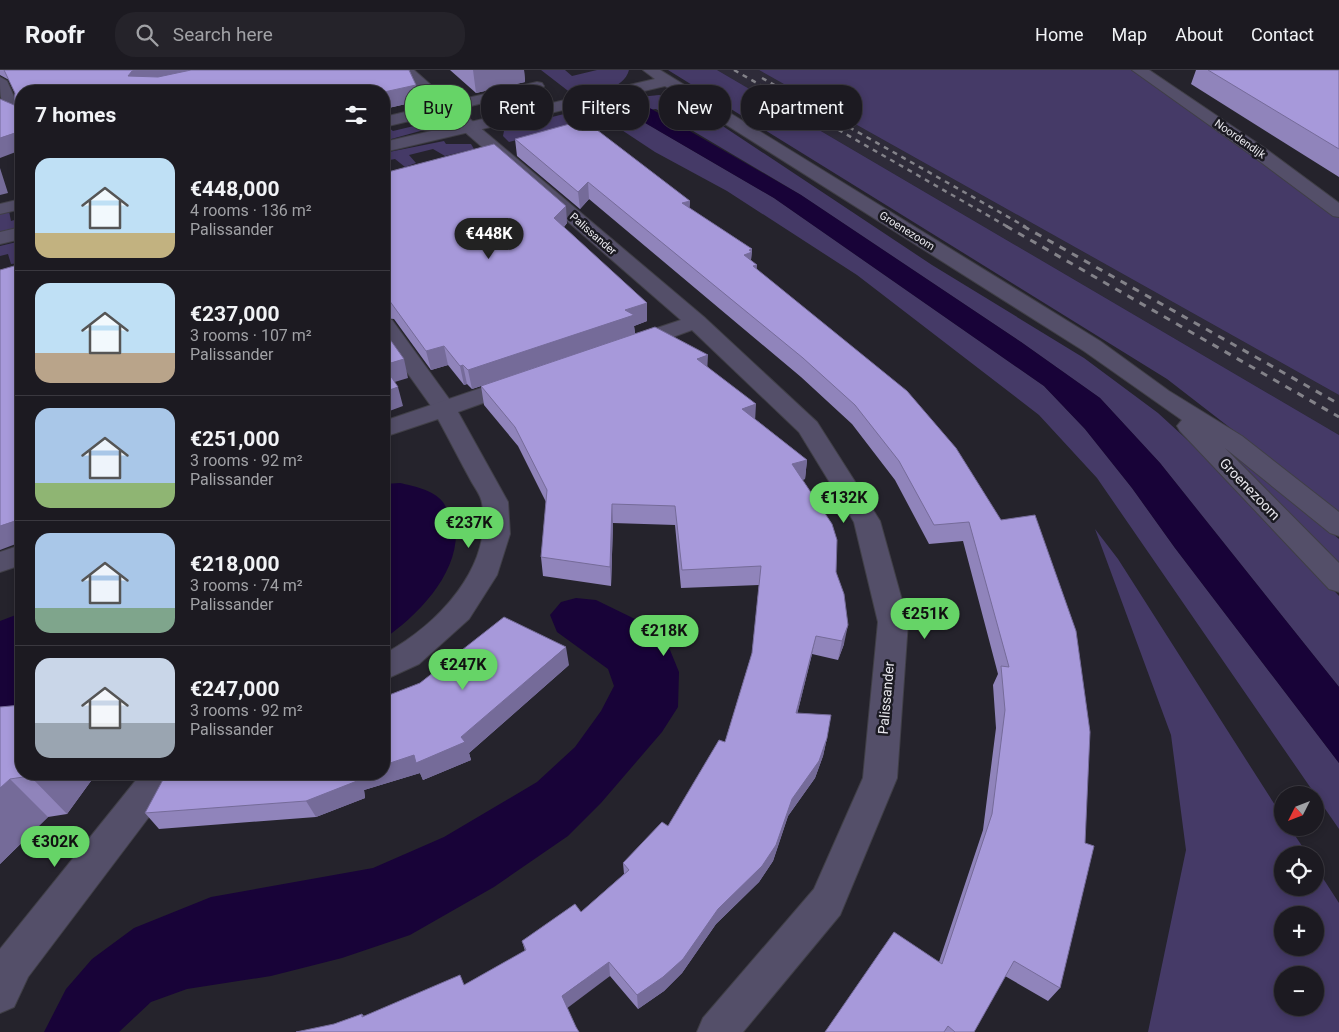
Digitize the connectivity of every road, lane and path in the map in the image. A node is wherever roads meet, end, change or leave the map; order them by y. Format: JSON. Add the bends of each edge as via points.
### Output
{"nodes":[{"id":1,"x":406,"y":70,"type":"edge"},
{"id":2,"x":650,"y":70,"type":"edge"},
{"id":3,"x":1139,"y":70,"type":"edge"},
{"id":4,"x":666,"y":80,"type":"junction"},
{"id":5,"x":0,"y":81,"type":"edge"},
{"id":6,"x":422,"y":85,"type":"edge"},
{"id":7,"x":15,"y":113,"type":"edge"},
{"id":8,"x":405,"y":117,"type":"edge"},
{"id":9,"x":390,"y":121,"type":"edge"},
{"id":10,"x":471,"y":125,"type":"edge"},
{"id":11,"x":451,"y":130,"type":"edge"},
{"id":12,"x":471,"y":130,"type":"edge"},
{"id":13,"x":390,"y":145,"type":"edge"},
{"id":14,"x":15,"y":205,"type":"edge"},
{"id":15,"x":0,"y":209,"type":"edge"},
{"id":16,"x":1339,"y":212,"type":"edge"},
{"id":17,"x":15,"y":234,"type":"edge"},
{"id":18,"x":0,"y":238,"type":"edge"},
{"id":19,"x":696,"y":322,"type":"junction"},
{"id":20,"x":390,"y":333,"type":"edge"},
{"id":21,"x":612,"y":351,"type":"edge"},
{"id":22,"x":538,"y":376,"type":"edge"},
{"id":23,"x":1161,"y":396,"type":"junction"},
{"id":24,"x":444,"y":408,"type":"junction"},
{"id":25,"x":390,"y":427,"type":"edge"},
{"id":26,"x":1339,"y":526,"type":"edge"},
{"id":27,"x":15,"y":557,"type":"edge"},
{"id":28,"x":0,"y":562,"type":"edge"},
{"id":29,"x":1339,"y":581,"type":"edge"},
{"id":30,"x":390,"y":665,"type":"edge"},
{"id":31,"x":156,"y":780,"type":"edge"},
{"id":32,"x":0,"y":993,"type":"edge"},
{"id":33,"x":717,"y":1032,"type":"edge"}],
"edges":[{"from":1,"to":6,"type":"street","name":"Palissander"},
{"from":2,"to":4,"type":"street","name":"Groenezoom"},
{"from":3,"to":16,"type":"street","name":"Noordendijk"},
{"from":4,"to":10,"type":"street"},
{"from":4,"to":23,"type":"street","name":"Groenezoom","via":[[1092,346]]},
{"from":5,"to":7,"type":"street"},
{"from":8,"to":9,"type":"street"},
{"from":11,"to":13,"type":"street"},
{"from":12,"to":19,"type":"street","name":"Palissander","via":[[486,150]]},
{"from":14,"to":15,"type":"street"},
{"from":17,"to":18,"type":"street"},
{"from":19,"to":21,"type":"street"},
{"from":19,"to":33,"type":"street","name":"Palissander","via":[[808,427],[867,521],[893,622],[880,778],[827,902]]},
{"from":20,"to":24,"type":"street"},
{"from":22,"to":24,"type":"street"},
{"from":23,"to":26,"type":"street","name":"Groenezoom","via":[[1233,442]]},
{"from":23,"to":29,"type":"street","name":"Groenezoom"},
{"from":24,"to":25,"type":"street"},
{"from":24,"to":30,"type":"street","via":[[495,502],[496,534],[483,575],[459,611],[408,655]]},
{"from":27,"to":28,"type":"street"},
{"from":31,"to":32,"type":"street","via":[[14,963]]}]}
